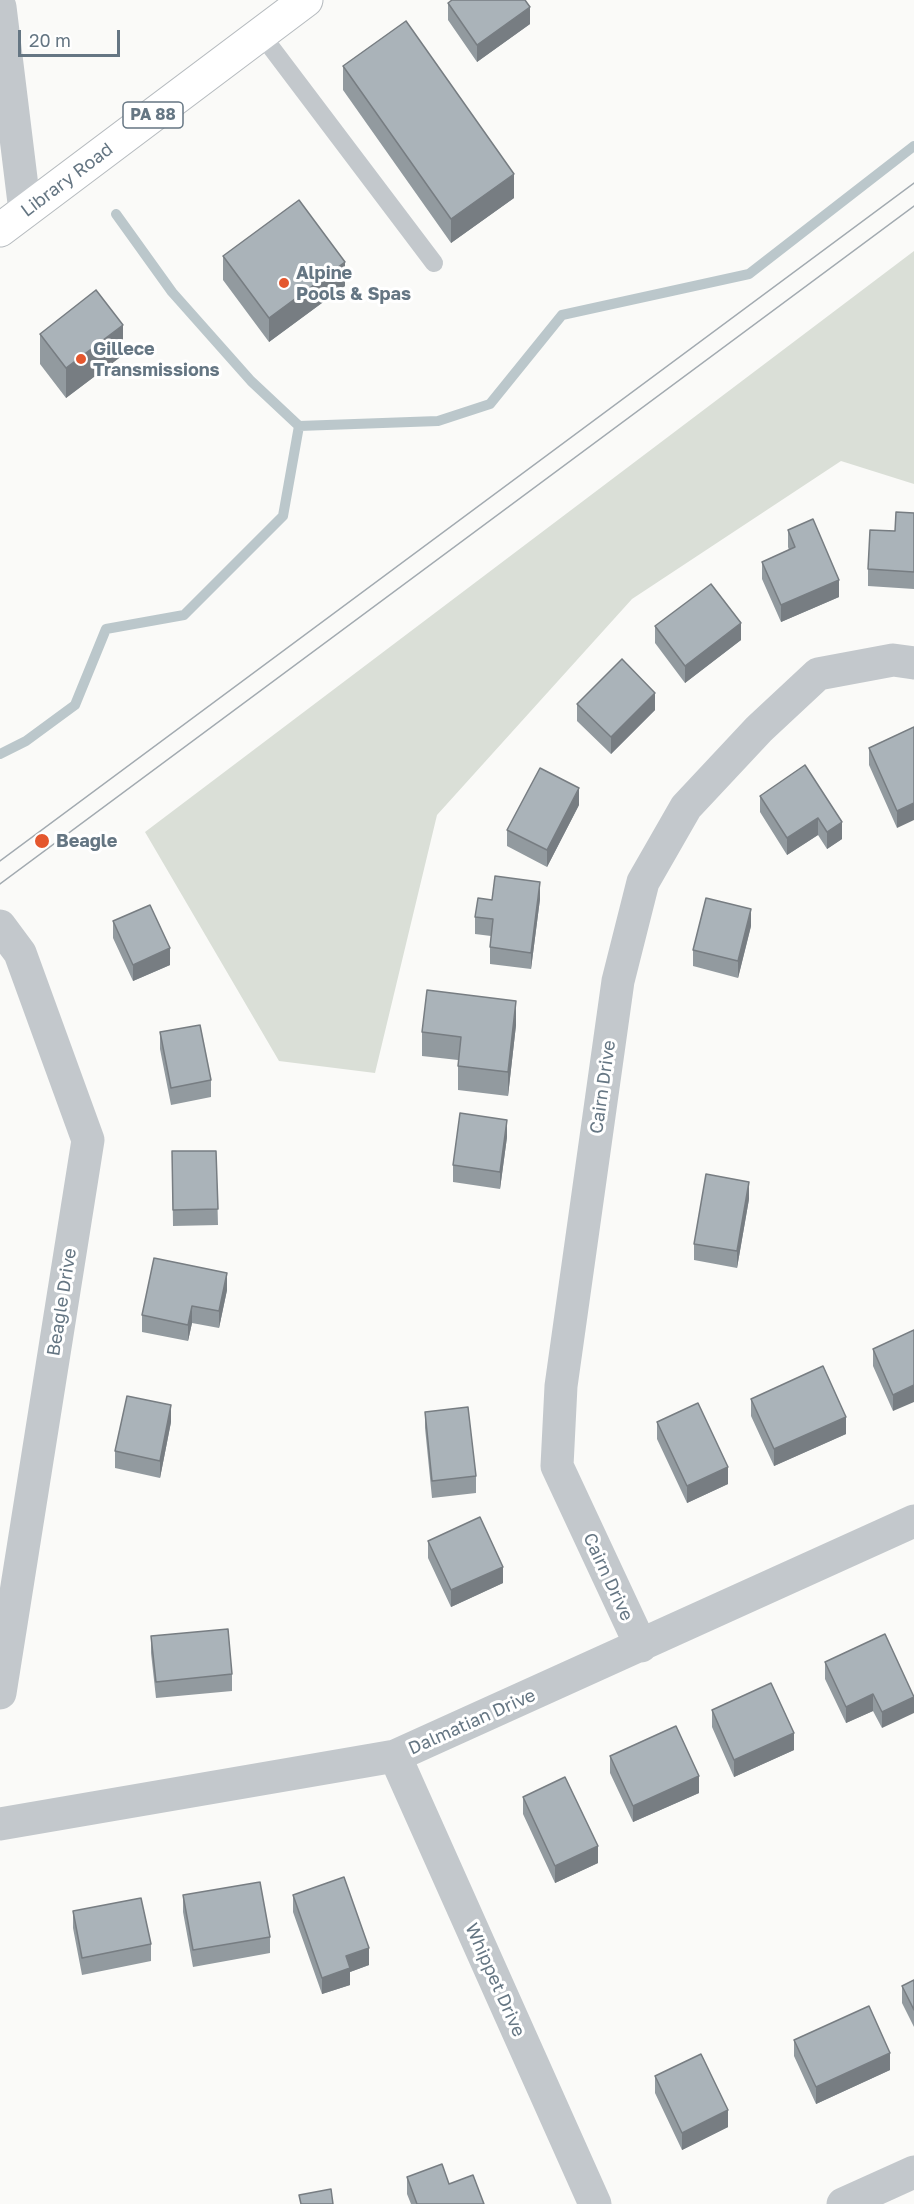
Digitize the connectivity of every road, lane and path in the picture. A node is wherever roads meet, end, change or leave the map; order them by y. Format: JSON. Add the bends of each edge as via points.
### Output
{"nodes":[{"id":1,"x":306,"y":0,"type":"edge"},
{"id":2,"x":0,"y":7,"type":"edge"},
{"id":3,"x":261,"y":34,"type":"junction"},
{"id":4,"x":13,"y":221,"type":"edge"},
{"id":5,"x":434,"y":263,"type":"dead end"},
{"id":6,"x":914,"y":663,"type":"edge"},
{"id":7,"x":0,"y":927,"type":"edge"},
{"id":8,"x":914,"y":1521,"type":"edge"},
{"id":9,"x":641,"y":1646,"type":"junction"},
{"id":10,"x":0,"y":1693,"type":"edge"},
{"id":11,"x":395,"y":1756,"type":"junction"},
{"id":12,"x":0,"y":1824,"type":"edge"},
{"id":13,"x":914,"y":2172,"type":"edge"},
{"id":14,"x":595,"y":2204,"type":"edge"},
{"id":15,"x":843,"y":2204,"type":"edge"}],
"edges":[{"from":1,"to":3,"type":"main road","name":"Library Road","number":"PA 88"},
{"from":2,"to":4,"type":"street"},
{"from":3,"to":4,"type":"main road","name":"Library Road","number":"PA 88"},
{"from":3,"to":5,"type":"lane"},
{"from":6,"to":9,"type":"street","name":"Cairn Drive","via":[[892,660],[818,674],[759,729],[686,807],[643,882],[618,981],[561,1386],[557,1466]]},
{"from":7,"to":10,"type":"street","name":"Beagle Drive","via":[[20,953],[88,1140]]},
{"from":8,"to":9,"type":"street","name":"Dalmatian Drive"},
{"from":9,"to":11,"type":"street","name":"Dalmatian Drive"},
{"from":11,"to":12,"type":"street","name":"Dalmatian Drive"},
{"from":11,"to":14,"type":"street","name":"Whippet Drive"},
{"from":13,"to":15,"type":"street"}]}
